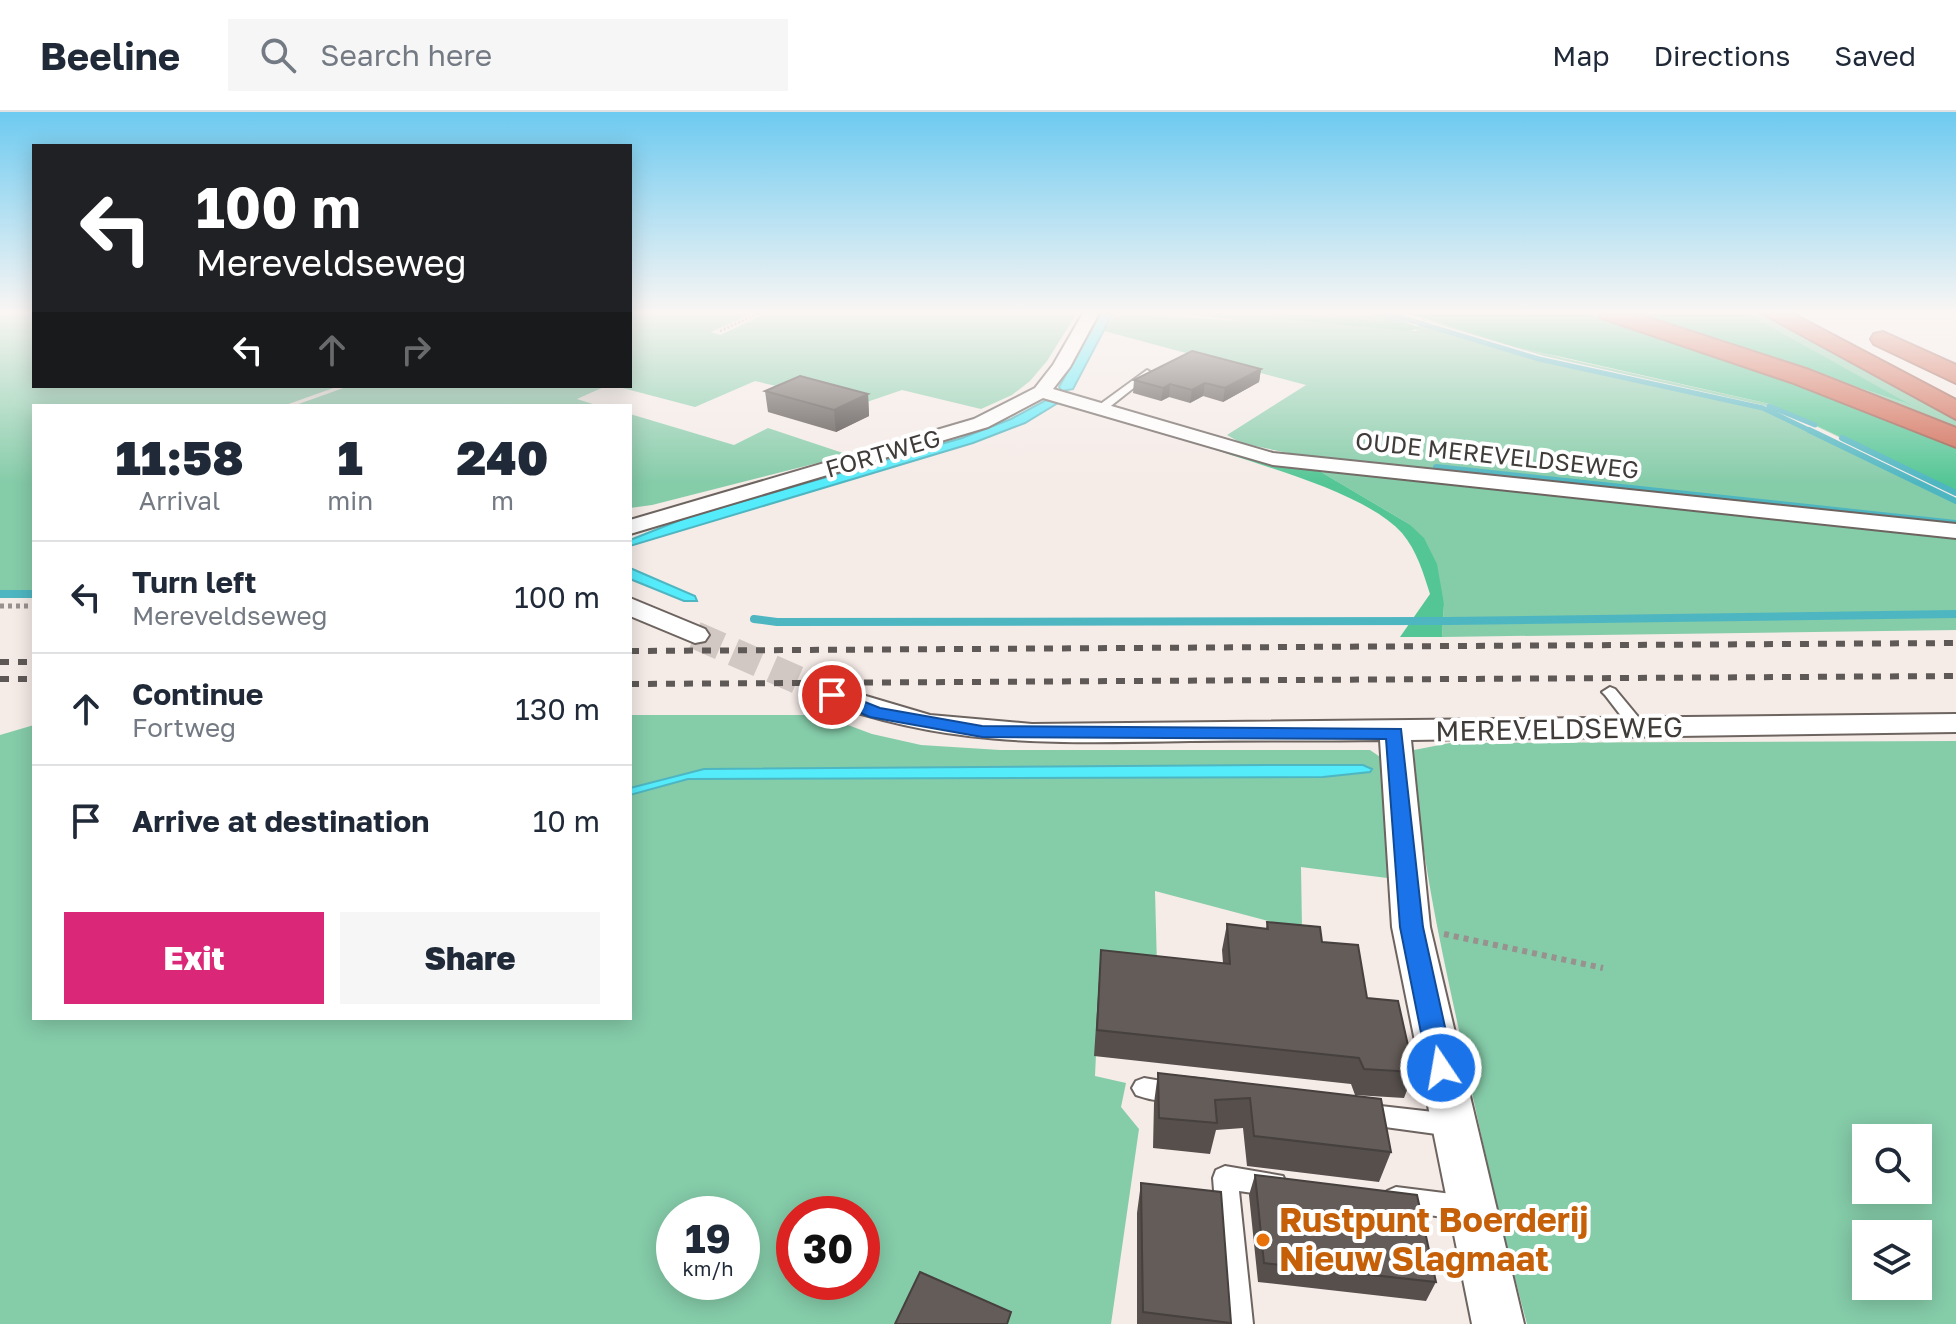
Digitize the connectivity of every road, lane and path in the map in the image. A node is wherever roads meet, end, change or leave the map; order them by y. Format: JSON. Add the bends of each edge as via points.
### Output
{"nodes":[{"id":1,"x":1059,"y":370,"type":"edge"},
{"id":2,"x":1781,"y":370,"type":"edge"},
{"id":3,"x":1879,"y":370,"type":"edge"},
{"id":4,"x":1912,"y":370,"type":"edge"},
{"id":5,"x":1147,"y":373,"type":"edge"},
{"id":6,"x":1041,"y":392,"type":"junction"},
{"id":7,"x":1956,"y":392,"type":"edge"},
{"id":8,"x":1103,"y":407,"type":"junction"},
{"id":9,"x":1956,"y":411,"type":"edge"},
{"id":10,"x":1956,"y":438,"type":"edge"},
{"id":11,"x":632,"y":526,"type":"edge"},
{"id":12,"x":1956,"y":531,"type":"edge"},
{"id":13,"x":0,"y":606,"type":"edge"},
{"id":14,"x":32,"y":606,"type":"edge"},
{"id":15,"x":632,"y":607,"type":"edge"},
{"id":16,"x":695,"y":635,"type":"tunnel mouth"},
{"id":17,"x":1610,"y":692,"type":"dead end"},
{"id":18,"x":832,"y":695,"type":"tunnel mouth"},
{"id":19,"x":1956,"y":723,"type":"edge"},
{"id":20,"x":1638,"y":727,"type":"junction"},
{"id":21,"x":1395,"y":733,"type":"junction"},
{"id":22,"x":1411,"y":927,"type":"junction"},
{"id":23,"x":1603,"y":968,"type":"dead end"},
{"id":24,"x":1144,"y":1088,"type":"dead end"},
{"id":25,"x":1206,"y":1095,"type":"edge"},
{"id":26,"x":1345,"y":1112,"type":"edge"},
{"id":27,"x":1453,"y":1125,"type":"junction"},
{"id":28,"x":1301,"y":1187,"type":"edge"},
{"id":29,"x":1378,"y":1197,"type":"edge"},
{"id":30,"x":1470,"y":1208,"type":"junction"},
{"id":31,"x":1239,"y":1324,"type":"edge"},
{"id":32,"x":1498,"y":1324,"type":"edge"}],
"edges":[{"from":1,"to":6,"type":"street","name":"FORTWEG"},
{"from":2,"to":10,"type":"highway"},
{"from":3,"to":9,"type":"highway"},
{"from":4,"to":7,"type":"highway"},
{"from":5,"to":8,"type":"lane"},
{"from":6,"to":8,"type":"street","name":"OUDE MEREVELDSEWEG"},
{"from":6,"to":11,"type":"street","name":"FORTWEG","via":[[950,435]]},
{"from":8,"to":12,"type":"street","name":"OUDE MEREVELDSEWEG","via":[[1214,447],[1273,459]]},
{"from":13,"to":14,"type":"path"},
{"from":15,"to":16,"type":"street"},
{"from":17,"to":20,"type":"lane"},
{"from":18,"to":21,"type":"street","name":"MEREVELDSEWEG","via":[[876,713],[982,732]]},
{"from":19,"to":20,"type":"street","name":"MEREVELDSEWEG"},
{"from":20,"to":21,"type":"street","name":"MEREVELDSEWEG"},
{"from":21,"to":22,"type":"street"},
{"from":22,"to":23,"type":"path"},
{"from":22,"to":27,"type":"street"},
{"from":24,"to":25,"type":"lane"},
{"from":26,"to":27,"type":"lane"},
{"from":27,"to":30,"type":"street"},
{"from":28,"to":31,"type":"lane","via":[[1225,1178]]},
{"from":29,"to":30,"type":"lane"},
{"from":30,"to":32,"type":"street"}]}
